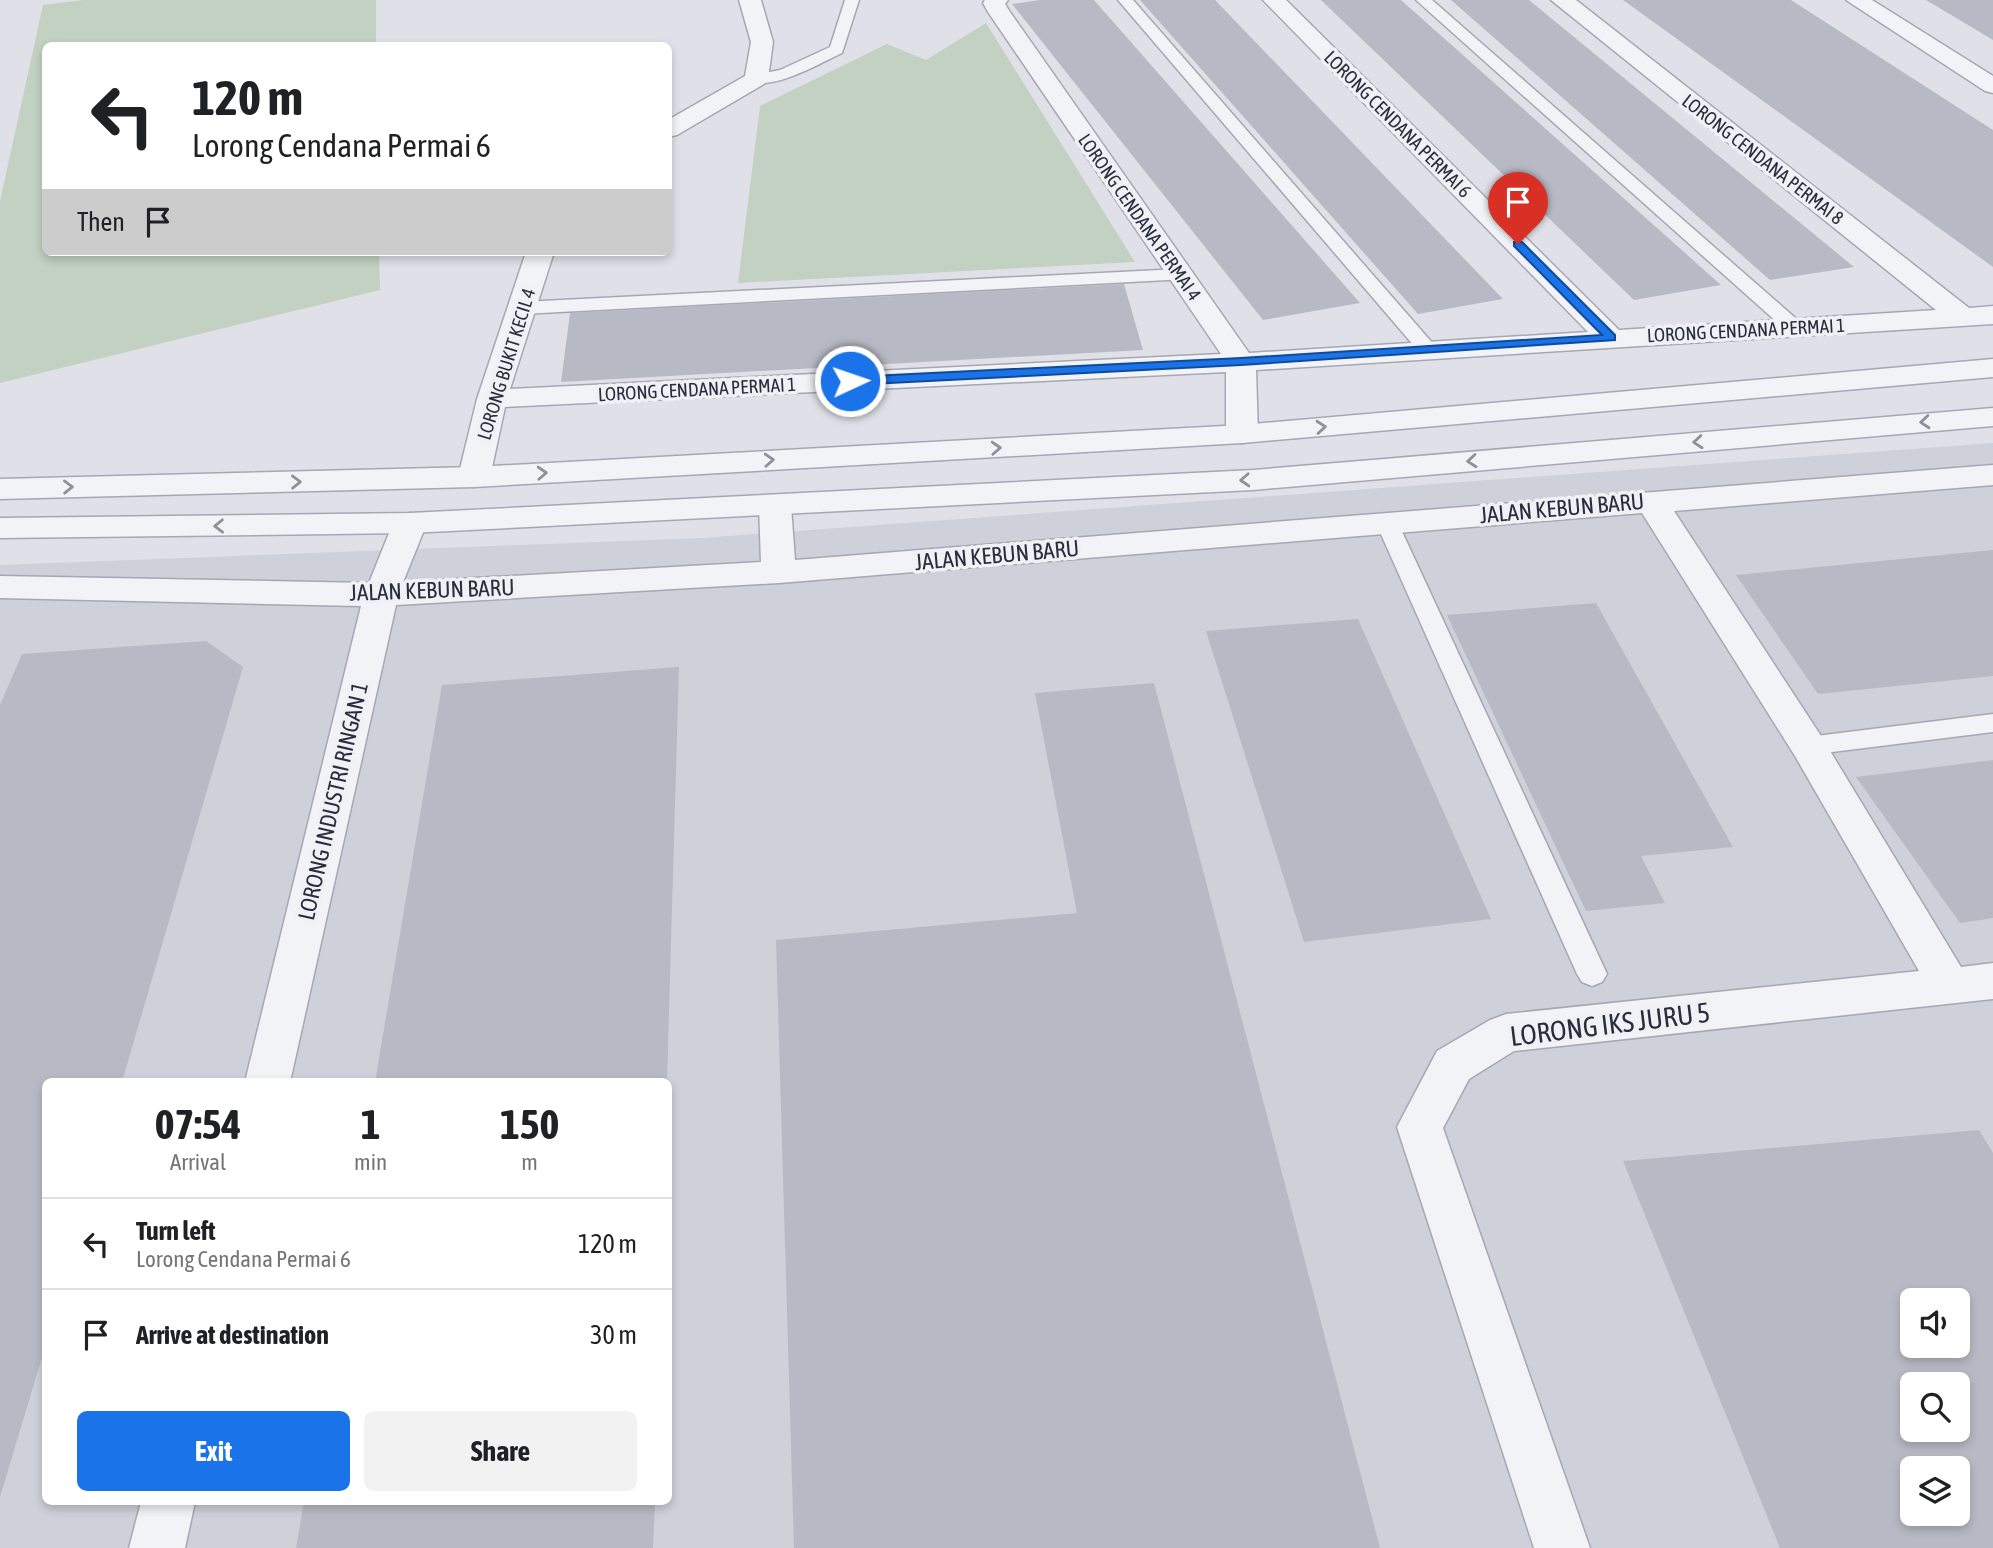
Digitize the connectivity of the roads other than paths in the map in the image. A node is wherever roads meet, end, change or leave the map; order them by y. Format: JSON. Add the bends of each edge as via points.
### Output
{"nodes":[{"id":1,"x":750,"y":0,"type":"edge"},
{"id":2,"x":852,"y":0,"type":"edge"},
{"id":3,"x":1125,"y":0,"type":"edge"},
{"id":4,"x":1275,"y":0,"type":"edge"},
{"id":5,"x":1423,"y":0,"type":"edge"},
{"id":6,"x":1562,"y":0,"type":"edge"},
{"id":7,"x":1857,"y":0,"type":"edge"},
{"id":8,"x":998,"y":6,"type":"edge"},
{"id":9,"x":756,"y":79,"type":"junction"},
{"id":10,"x":1993,"y":86,"type":"edge"},
{"id":11,"x":672,"y":128,"type":"edge"},
{"id":12,"x":539,"y":256,"type":"edge"},
{"id":13,"x":1180,"y":275,"type":"junction"},
{"id":14,"x":522,"y":308,"type":"junction"},
{"id":15,"x":1979,"y":317,"type":"edge"},
{"id":16,"x":1794,"y":327,"type":"junction"},
{"id":17,"x":1611,"y":338,"type":"junction"},
{"id":18,"x":1428,"y":350,"type":"junction"},
{"id":19,"x":1241,"y":362,"type":"junction"},
{"id":20,"x":1993,"y":368,"type":"edge"},
{"id":21,"x":492,"y":399,"type":"junction"},
{"id":22,"x":1993,"y":416,"type":"edge"},
{"id":23,"x":1242,"y":434,"type":"junction"},
{"id":24,"x":1993,"y":475,"type":"edge"},
{"id":25,"x":474,"y":477,"type":"junction"},
{"id":26,"x":0,"y":489,"type":"edge"},
{"id":27,"x":1651,"y":501,"type":"junction"},
{"id":28,"x":775,"y":506,"type":"junction"},
{"id":29,"x":410,"y":523,"type":"junction"},
{"id":30,"x":1387,"y":523,"type":"junction"},
{"id":31,"x":0,"y":528,"type":"edge"},
{"id":32,"x":779,"y":572,"type":"junction"},
{"id":33,"x":0,"y":587,"type":"edge"},
{"id":34,"x":381,"y":595,"type":"junction"},
{"id":35,"x":1993,"y":723,"type":"edge"},
{"id":36,"x":1808,"y":746,"type":"junction"},
{"id":37,"x":1592,"y":974,"type":"dead end"},
{"id":38,"x":1972,"y":983,"type":"edge"},
{"id":39,"x":268,"y":1078,"type":"edge"},
{"id":40,"x":167,"y":1505,"type":"edge"},
{"id":41,"x":157,"y":1548,"type":"edge"},
{"id":42,"x":1562,"y":1548,"type":"edge"}],
"edges":[{"from":1,"to":9,"type":"street","via":[[762,42]]},
{"from":2,"to":9,"type":"lane","via":[[837,50],[784,74]]},
{"from":3,"to":18,"type":"lane"},
{"from":4,"to":17,"type":"street","name":"LORONG CENDANA PERMAI 6"},
{"from":5,"to":16,"type":"lane"},
{"from":6,"to":15,"type":"street","name":"LORONG CENDANA PERMAI 8"},
{"from":7,"to":10,"type":"street"},
{"from":8,"to":13,"type":"street","name":"LORONG CENDANA PERMAI 4"},
{"from":9,"to":11,"type":"street"},
{"from":12,"to":14,"type":"street","name":"LORONG BUKIT KECIL 4"},
{"from":13,"to":14,"type":"lane"},
{"from":13,"to":19,"type":"street","name":"LORONG CENDANA PERMAI 4"},
{"from":14,"to":21,"type":"street","name":"LORONG BUKIT KECIL 4"},
{"from":15,"to":16,"type":"street","name":"LORONG CENDANA PERMAI 1"},
{"from":16,"to":17,"type":"street","name":"LORONG CENDANA PERMAI 1"},
{"from":17,"to":18,"type":"street","name":"LORONG CENDANA PERMAI 1"},
{"from":18,"to":19,"type":"street","name":"LORONG CENDANA PERMAI 1"},
{"from":19,"to":21,"type":"street","name":"LORONG CENDANA PERMAI 1"},
{"from":19,"to":23,"type":"street"},
{"from":23,"to":20,"type":"street","one_way":true},
{"from":21,"to":25,"type":"street","name":"LORONG BUKIT KECIL 4"},
{"from":22,"to":28,"type":"street","one_way":true,"via":[[1253,480]]},
{"from":25,"to":23,"type":"street","one_way":true},
{"from":24,"to":27,"type":"street","name":"JALAN KEBUN BARU"},
{"from":26,"to":25,"type":"street","one_way":true},
{"from":27,"to":30,"type":"street","name":"JALAN KEBUN BARU"},
{"from":27,"to":36,"type":"street"},
{"from":28,"to":29,"type":"street"},
{"from":28,"to":32,"type":"street"},
{"from":29,"to":31,"type":"street","one_way":true},
{"from":29,"to":34,"type":"street","name":"LORONG INDUSTRI RINGAN 1"},
{"from":30,"to":32,"type":"street","name":"JALAN KEBUN BARU"},
{"from":30,"to":37,"type":"lane"},
{"from":32,"to":34,"type":"street","name":"JALAN KEBUN BARU"},
{"from":33,"to":34,"type":"street","name":"JALAN KEBUN BARU"},
{"from":34,"to":39,"type":"street","name":"LORONG INDUSTRI RINGAN 1"},
{"from":35,"to":36,"type":"lane"},
{"from":36,"to":38,"type":"street"},
{"from":38,"to":42,"type":"street","name":"LORONG IKS JURU 5","via":[[1506,1033],[1453,1065],[1420,1127]]},
{"from":40,"to":41,"type":"street"}]}
